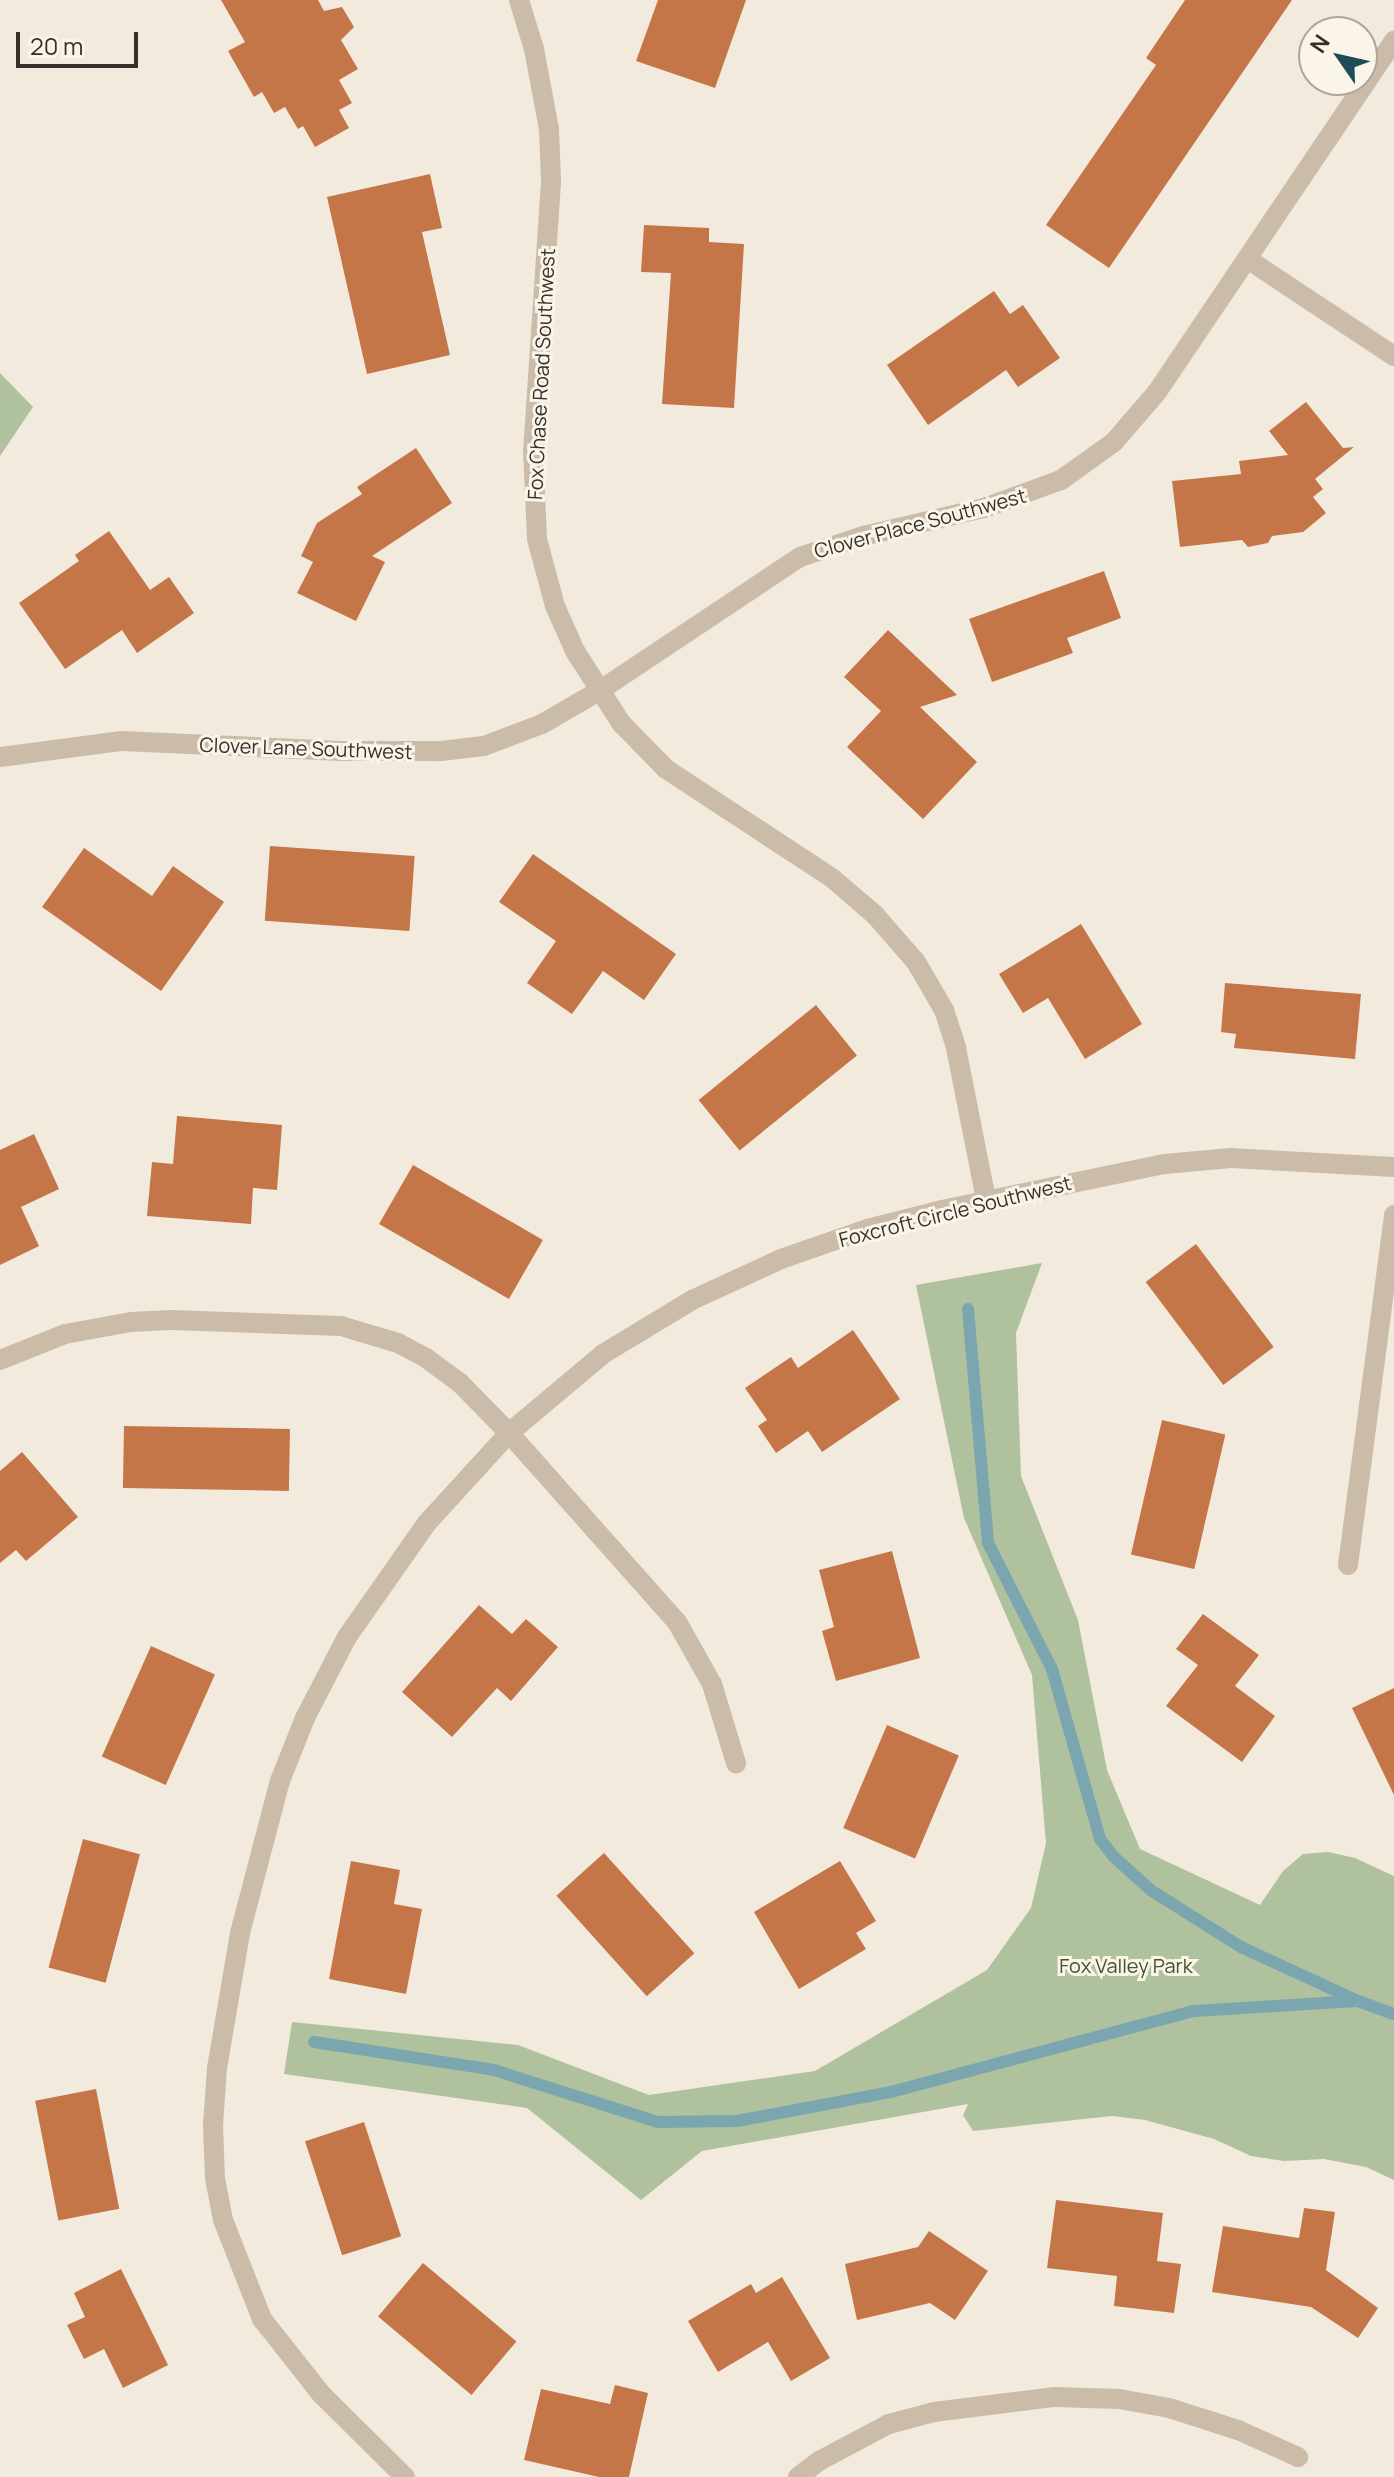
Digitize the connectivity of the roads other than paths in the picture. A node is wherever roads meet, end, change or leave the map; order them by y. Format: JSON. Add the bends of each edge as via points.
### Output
{"nodes":[{"id":1,"x":519,"y":0,"type":"edge"},
{"id":2,"x":1394,"y":40,"type":"edge"},
{"id":3,"x":1249,"y":260,"type":"junction"},
{"id":4,"x":1394,"y":356,"type":"edge"},
{"id":5,"x":599,"y":691,"type":"junction"},
{"id":6,"x":0,"y":757,"type":"edge"},
{"id":7,"x":1394,"y":1167,"type":"edge"},
{"id":8,"x":986,"y":1199,"type":"junction"},
{"id":9,"x":1394,"y":1215,"type":"edge"},
{"id":10,"x":0,"y":1360,"type":"edge"},
{"id":11,"x":509,"y":1433,"type":"junction"},
{"id":12,"x":1348,"y":1565,"type":"dead end"},
{"id":13,"x":736,"y":1763,"type":"dead end"},
{"id":14,"x":1298,"y":2457,"type":"dead end"},
{"id":15,"x":405,"y":2477,"type":"edge"},
{"id":16,"x":798,"y":2477,"type":"edge"}],
"edges":[{"from":1,"to":5,"type":"street","name":"Fox Chase Road Southwest","via":[[549,129],[551,182],[533,450],[537,539],[555,606]]},
{"from":2,"to":3,"type":"street","name":"Clover Place Southwest"},
{"from":3,"to":4,"type":"street"},
{"from":3,"to":5,"type":"street","name":"Clover Place Southwest","via":[[1128,428],[1080,469],[1024,496],[800,557]]},
{"from":5,"to":6,"type":"street","name":"Clover Lane Southwest","via":[[542,724],[484,746],[441,751],[122,741]]},
{"from":5,"to":8,"type":"street","name":"Fox Chase Road Southwest","via":[[621,723],[666,769],[832,878],[875,915],[916,962],[944,1010],[956,1048]]},
{"from":7,"to":8,"type":"street","name":"Foxcroft Circle Southwest","via":[[1231,1158],[1165,1164]]},
{"from":8,"to":11,"type":"street","name":"Foxcroft Circle Southwest","via":[[867,1229],[724,1283],[603,1354]]},
{"from":9,"to":12,"type":"street"},
{"from":10,"to":11,"type":"street","via":[[65,1334],[131,1322],[341,1326],[398,1343],[426,1358],[460,1383]]},
{"from":11,"to":13,"type":"street","via":[[677,1622],[712,1684]]},
{"from":11,"to":15,"type":"street","name":"Foxcroft Circle Southwest","via":[[458,1485],[390,1572],[347,1637],[305,1718],[255,1866],[217,2068],[215,2178],[229,2242],[248,2290],[295,2365]]},
{"from":14,"to":16,"type":"street","via":[[1169,2408],[1109,2398],[1055,2397],[948,2409],[889,2424]]}]}
